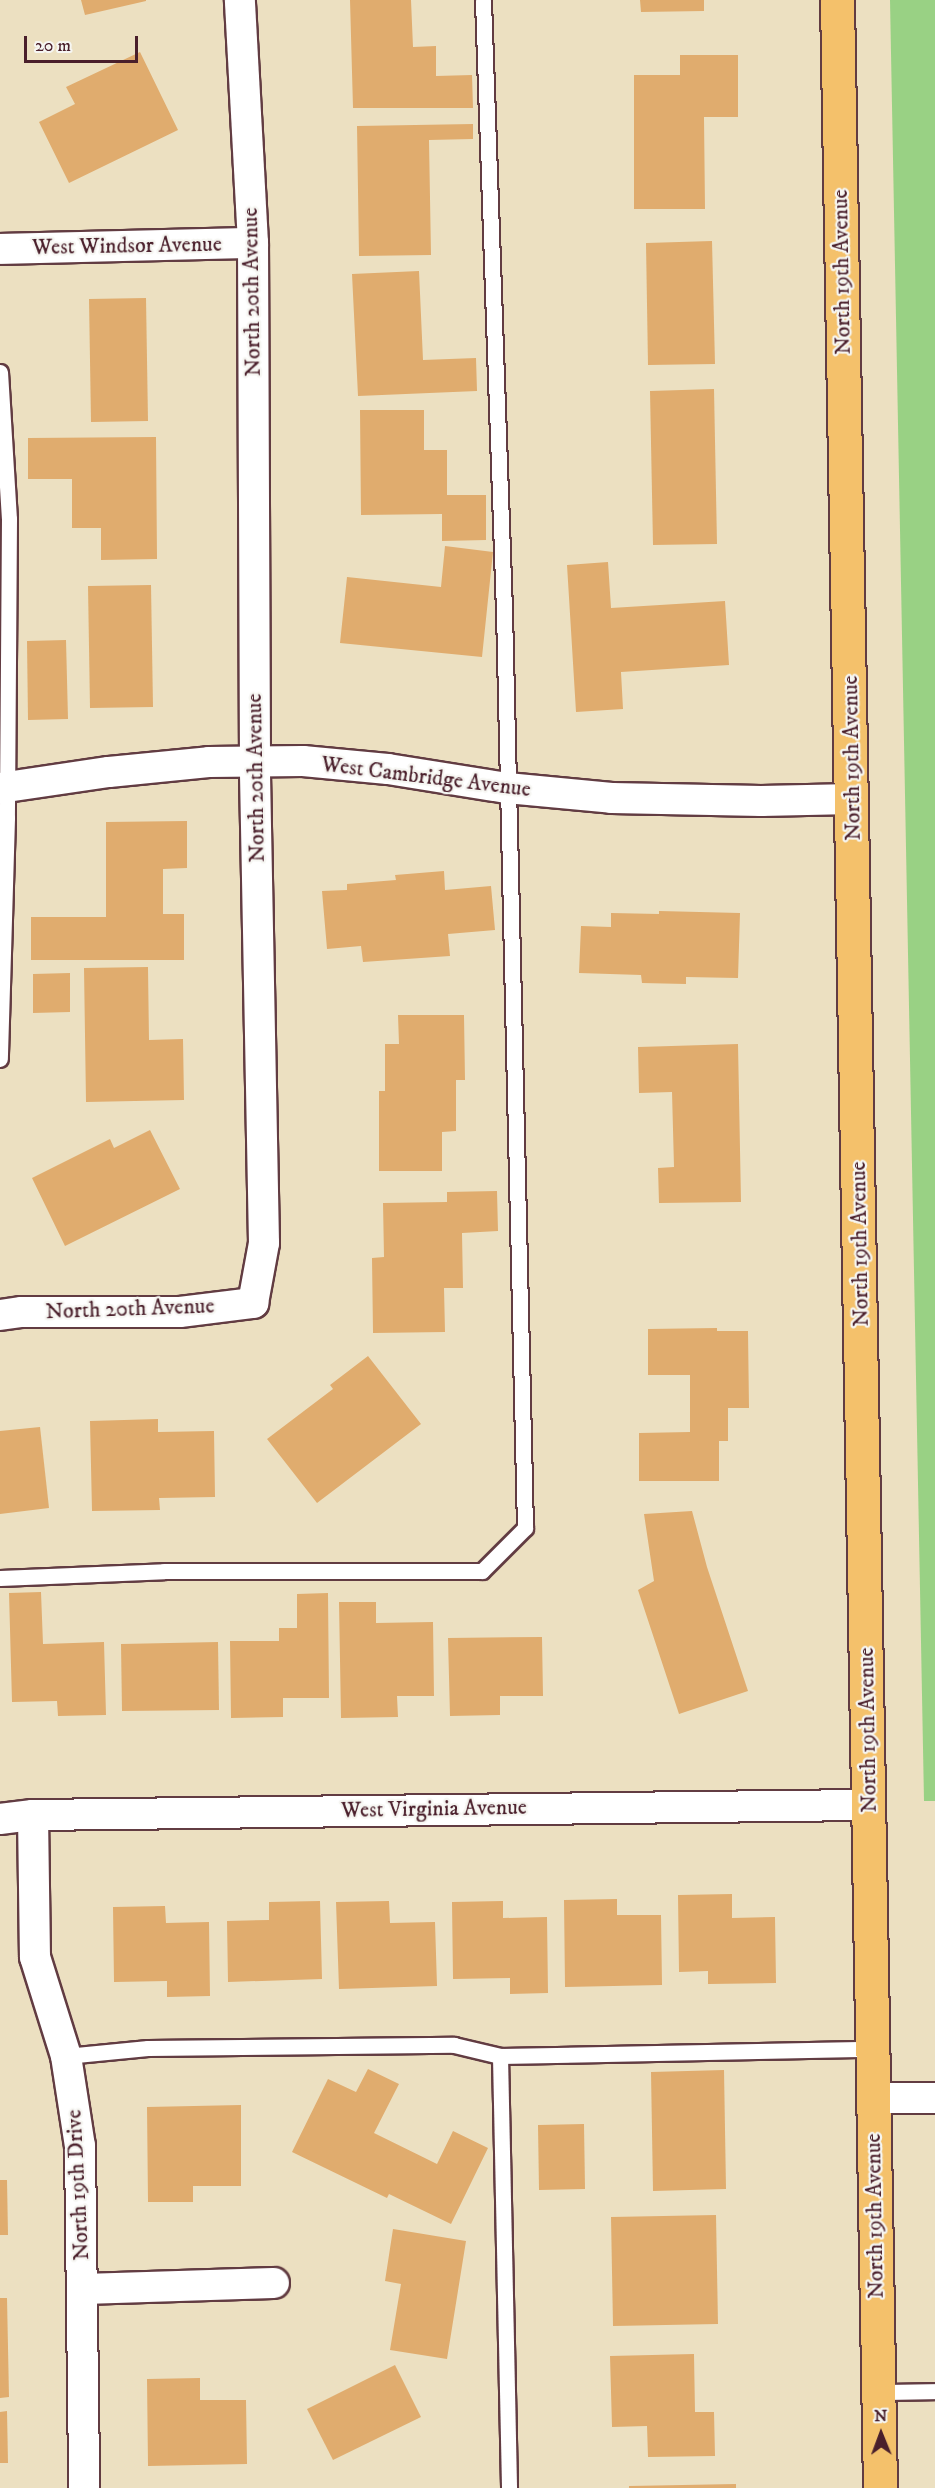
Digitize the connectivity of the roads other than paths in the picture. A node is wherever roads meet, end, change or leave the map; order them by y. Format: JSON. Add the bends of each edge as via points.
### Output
{"nodes":[{"id":1,"x":240,"y":0,"type":"edge"},
{"id":2,"x":483,"y":0,"type":"edge"},
{"id":3,"x":837,"y":0,"type":"edge"},
{"id":4,"x":253,"y":243,"type":"junction"},
{"id":5,"x":0,"y":249,"type":"edge"},
{"id":6,"x":0,"y":372,"type":"edge"},
{"id":7,"x":5,"y":519,"type":"edge"},
{"id":8,"x":255,"y":762,"type":"junction"},
{"id":9,"x":4,"y":787,"type":"edge"},
{"id":10,"x":507,"y":788,"type":"junction"},
{"id":11,"x":853,"y":799,"type":"junction"},
{"id":12,"x":0,"y":1059,"type":"edge"},
{"id":13,"x":0,"y":1315,"type":"edge"},
{"id":14,"x":0,"y":1578,"type":"edge"},
{"id":15,"x":869,"y":1804,"type":"junction"},
{"id":16,"x":33,"y":1815,"type":"junction"},
{"id":17,"x":0,"y":1819,"type":"edge"},
{"id":18,"x":872,"y":2049,"type":"junction"},
{"id":19,"x":66,"y":2056,"type":"junction"},
{"id":20,"x":500,"y":2056,"type":"junction"},
{"id":21,"x":873,"y":2098,"type":"junction"},
{"id":22,"x":935,"y":2098,"type":"edge"},
{"id":23,"x":274,"y":2283,"type":"dead end"},
{"id":24,"x":83,"y":2289,"type":"junction"},
{"id":25,"x":935,"y":2391,"type":"edge"},
{"id":26,"x":879,"y":2392,"type":"junction"},
{"id":27,"x":84,"y":2488,"type":"edge"},
{"id":28,"x":509,"y":2488,"type":"edge"},
{"id":29,"x":880,"y":2488,"type":"edge"}],
"edges":[{"from":1,"to":4,"type":"street","name":"North 20th Avenue"},
{"from":2,"to":10,"type":"lane"},
{"from":3,"to":11,"type":"main road","name":"North 19th Avenue"},
{"from":4,"to":5,"type":"street","name":"West Windsor Avenue"},
{"from":4,"to":8,"type":"street","name":"North 20th Avenue"},
{"from":6,"to":7,"type":"lane"},
{"from":7,"to":9,"type":"lane"},
{"from":8,"to":9,"type":"street","name":"West Cambridge Avenue","via":[[209,762]]},
{"from":8,"to":10,"type":"street","name":"West Cambridge Avenue","via":[[303,761],[388,769]]},
{"from":8,"to":13,"type":"street","name":"North 20th Avenue","via":[[264,1243],[253,1303],[180,1311]]},
{"from":9,"to":12,"type":"lane"},
{"from":10,"to":11,"type":"street","name":"West Cambridge Avenue","via":[[612,798]]},
{"from":10,"to":14,"type":"lane","via":[[525,1528],[482,1571],[164,1571]]},
{"from":11,"to":15,"type":"main road","name":"North 19th Avenue"},
{"from":15,"to":16,"type":"street","name":"West Virginia Avenue"},
{"from":15,"to":18,"type":"main road","name":"North 19th Avenue"},
{"from":16,"to":17,"type":"street","name":"West Virginia Avenue"},
{"from":16,"to":19,"type":"street","name":"North 19th Drive","via":[[35,1957]]},
{"from":18,"to":20,"type":"lane"},
{"from":18,"to":21,"type":"main road","name":"North 19th Avenue"},
{"from":19,"to":20,"type":"lane","via":[[148,2048],[454,2045]]},
{"from":19,"to":24,"type":"street","name":"North 19th Drive","via":[[80,2146]]},
{"from":20,"to":28,"type":"lane"},
{"from":21,"to":22,"type":"street"},
{"from":21,"to":26,"type":"main road","name":"North 19th Avenue"},
{"from":23,"to":24,"type":"street"},
{"from":24,"to":27,"type":"street","name":"North 19th Drive"},
{"from":25,"to":26,"type":"lane"},
{"from":26,"to":29,"type":"main road","name":"North 19th Avenue"}]}
